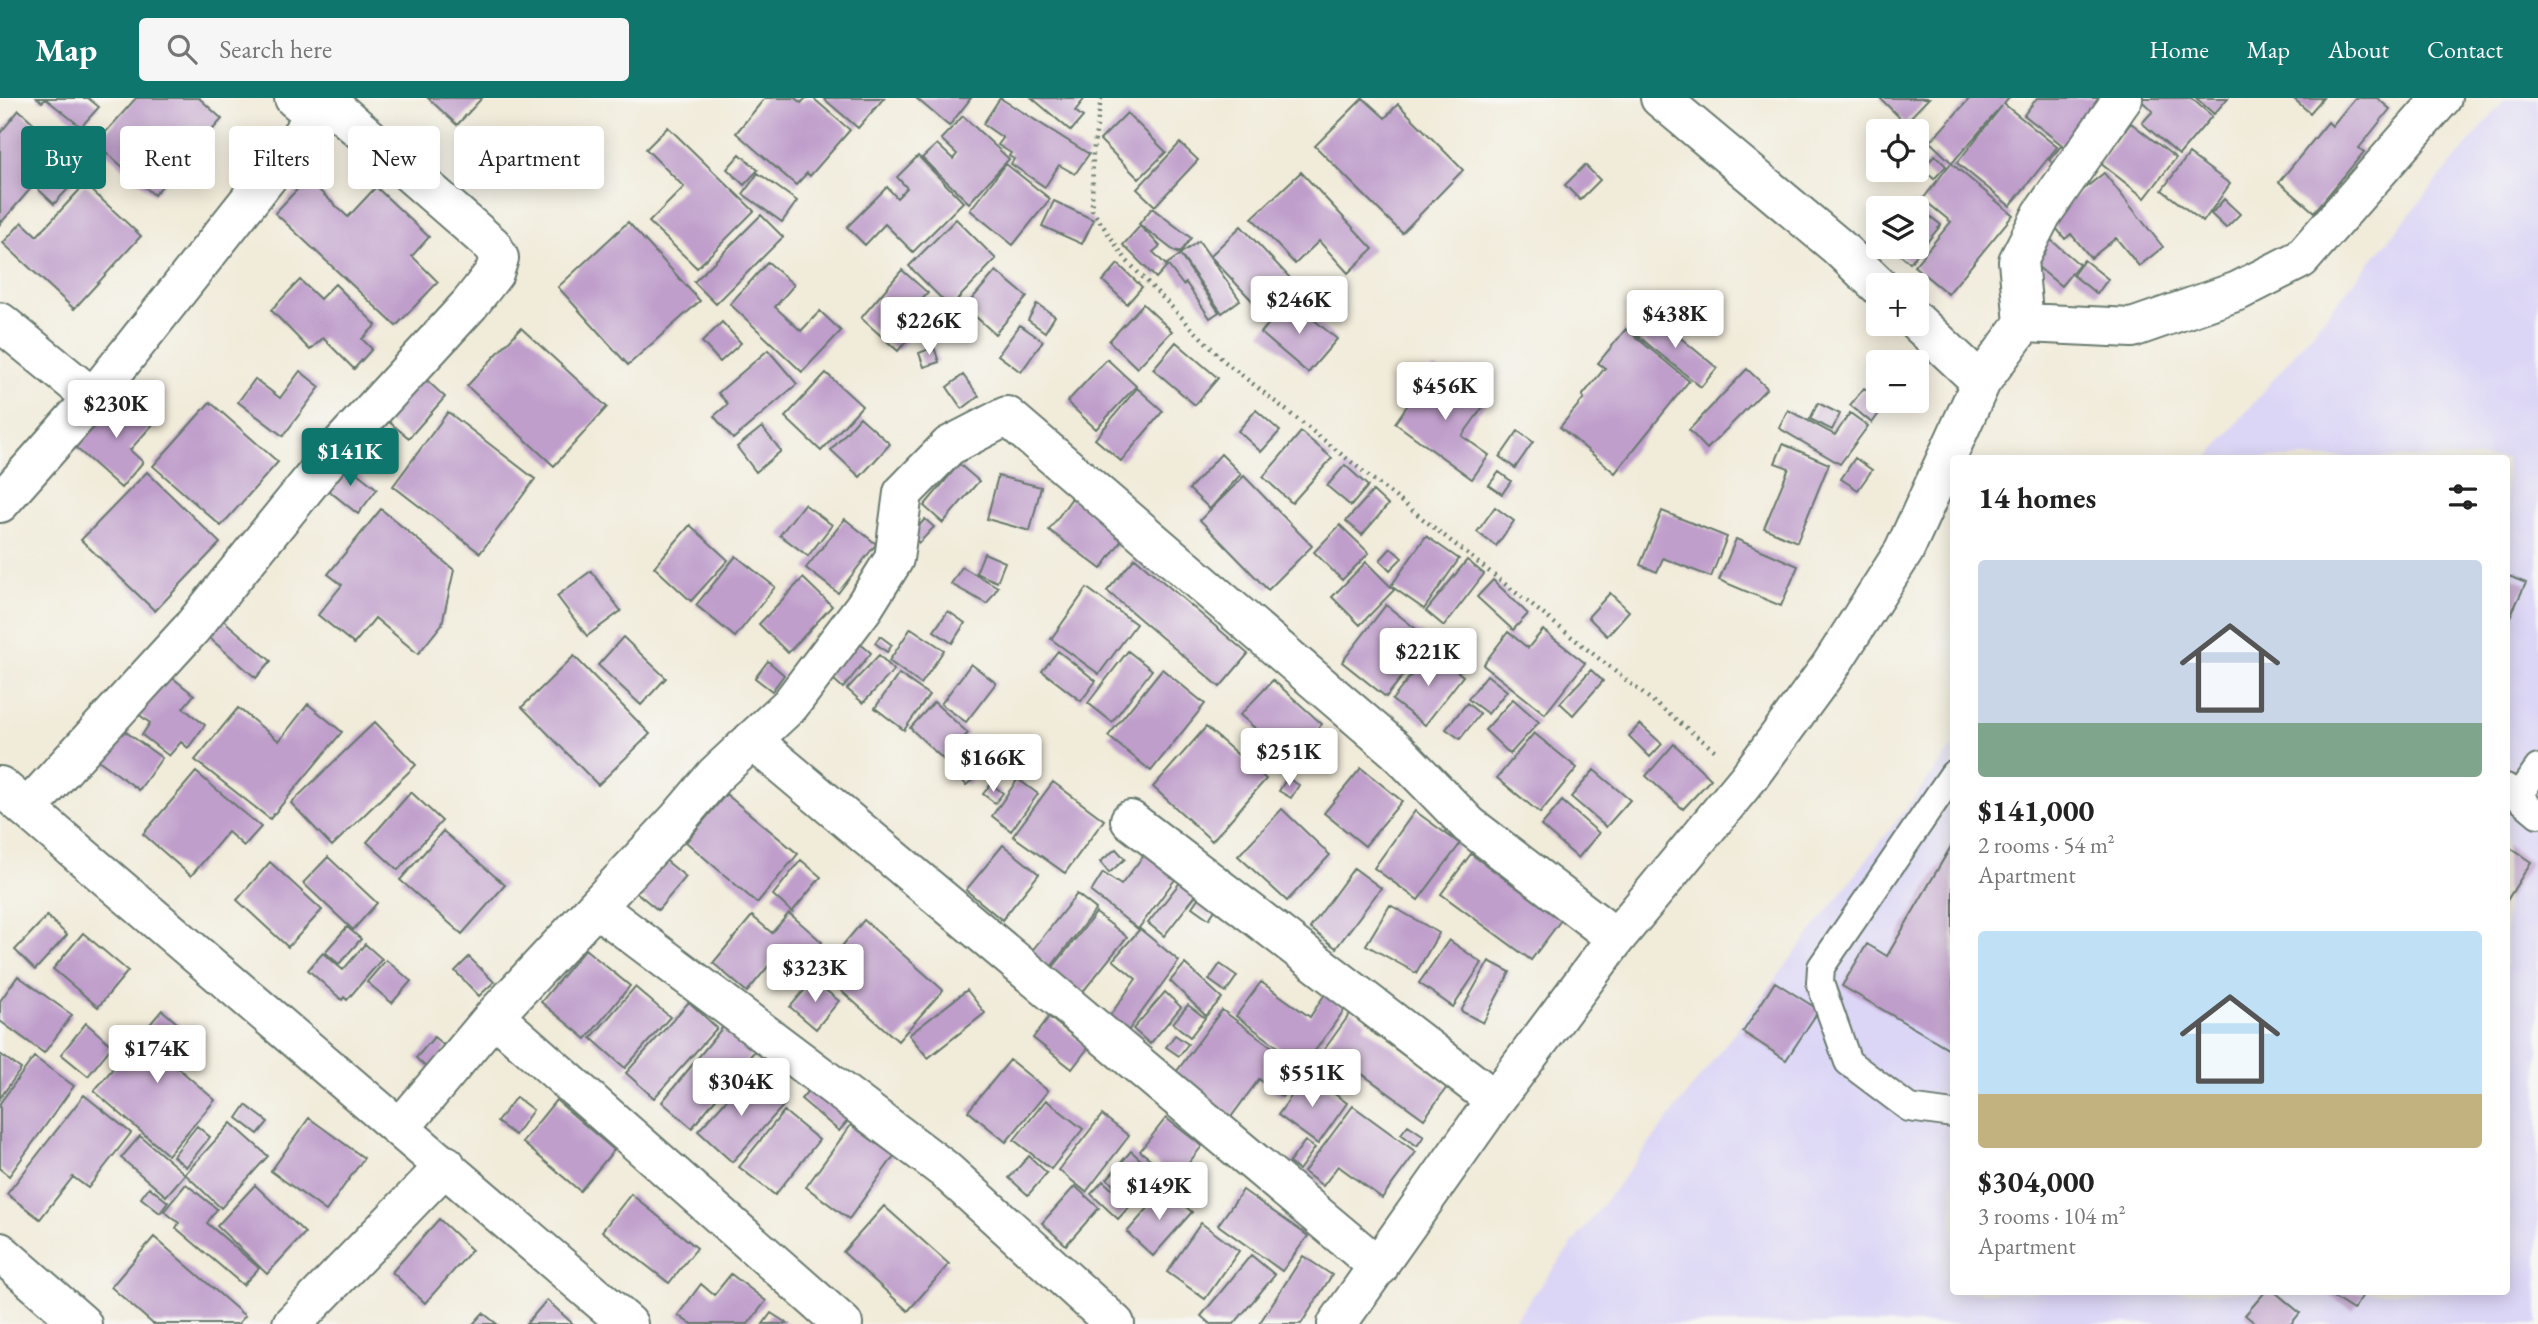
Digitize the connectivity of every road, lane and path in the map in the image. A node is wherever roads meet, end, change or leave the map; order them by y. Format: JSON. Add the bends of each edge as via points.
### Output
{"nodes":[{"id":1,"x":1101,"y":98,"type":"edge"},
{"id":2,"x":1660,"y":98,"type":"edge"},
{"id":3,"x":2123,"y":98,"type":"edge"},
{"id":4,"x":2442,"y":98,"type":"edge"},
{"id":5,"x":317,"y":103,"type":"edge"},
{"id":6,"x":1866,"y":274,"type":"edge"},
{"id":7,"x":0,"y":322,"type":"edge"},
{"id":8,"x":2024,"y":323,"type":"junction"},
{"id":9,"x":1929,"y":333,"type":"edge"},
{"id":10,"x":1981,"y":382,"type":"junction"},
{"id":11,"x":93,"y":398,"type":"junction"},
{"id":12,"x":0,"y":503,"type":"edge"},
{"id":13,"x":752,"y":740,"type":"junction"},
{"id":14,"x":2538,"y":768,"type":"edge"},
{"id":15,"x":1749,"y":777,"type":"junction"},
{"id":16,"x":1950,"y":778,"type":"edge"},
{"id":17,"x":2512,"y":791,"type":"edge"},
{"id":18,"x":13,"y":797,"type":"edge"},
{"id":19,"x":2538,"y":814,"type":"edge"},
{"id":20,"x":1130,"y":820,"type":"dead end"},
{"id":21,"x":596,"y":907,"type":"junction"},
{"id":22,"x":1616,"y":938,"type":"junction"},
{"id":23,"x":494,"y":1016,"type":"junction"},
{"id":24,"x":1495,"y":1100,"type":"junction"},
{"id":25,"x":1950,"y":1114,"type":"edge"},
{"id":26,"x":401,"y":1127,"type":"junction"},
{"id":27,"x":446,"y":1165,"type":"junction"},
{"id":28,"x":0,"y":1252,"type":"edge"},
{"id":29,"x":1379,"y":1267,"type":"junction"},
{"id":30,"x":82,"y":1324,"type":"edge"},
{"id":31,"x":292,"y":1324,"type":"edge"},
{"id":32,"x":628,"y":1324,"type":"edge"},
{"id":33,"x":843,"y":1324,"type":"edge"},
{"id":34,"x":1115,"y":1324,"type":"edge"},
{"id":35,"x":1337,"y":1324,"type":"edge"}],
"edges":[{"from":1,"to":15,"type":"path","via":[[1093,153],[1092,210],[1127,261],[1224,361]]},
{"from":2,"to":6,"type":"street"},
{"from":3,"to":8,"type":"street","via":[[2042,214],[2018,261]]},
{"from":4,"to":8,"type":"street","via":[[2301,259],[2238,290],[2132,328]]},
{"from":5,"to":11,"type":"street"},
{"from":5,"to":18,"type":"street","via":[[492,244],[499,258],[494,273],[335,451],[191,629]]},
{"from":7,"to":11,"type":"street"},
{"from":8,"to":10,"type":"street"},
{"from":9,"to":10,"type":"street"},
{"from":10,"to":15,"type":"street","via":[[1903,551],[1829,668]]},
{"from":11,"to":12,"type":"street"},
{"from":13,"to":21,"type":"street"},
{"from":13,"to":22,"type":"street","via":[[790,705],[894,559],[903,493],[949,446],[1007,416],[1396,750],[1469,825]]},
{"from":13,"to":29,"type":"street"},
{"from":14,"to":17,"type":"lane"},
{"from":15,"to":22,"type":"street"},
{"from":16,"to":25,"type":"lane","via":[[1821,967],[1820,983],[1848,1062],[1909,1108]]},
{"from":17,"to":19,"type":"lane"},
{"from":18,"to":26,"type":"street"},
{"from":20,"to":24,"type":"street"},
{"from":21,"to":23,"type":"street"},
{"from":21,"to":34,"type":"street","via":[[944,1169]]},
{"from":22,"to":24,"type":"street"},
{"from":23,"to":26,"type":"street"},
{"from":23,"to":33,"type":"street"},
{"from":24,"to":29,"type":"street"},
{"from":26,"to":27,"type":"street"},
{"from":27,"to":31,"type":"street"},
{"from":27,"to":32,"type":"street"},
{"from":28,"to":30,"type":"street"},
{"from":29,"to":35,"type":"street"}]}
